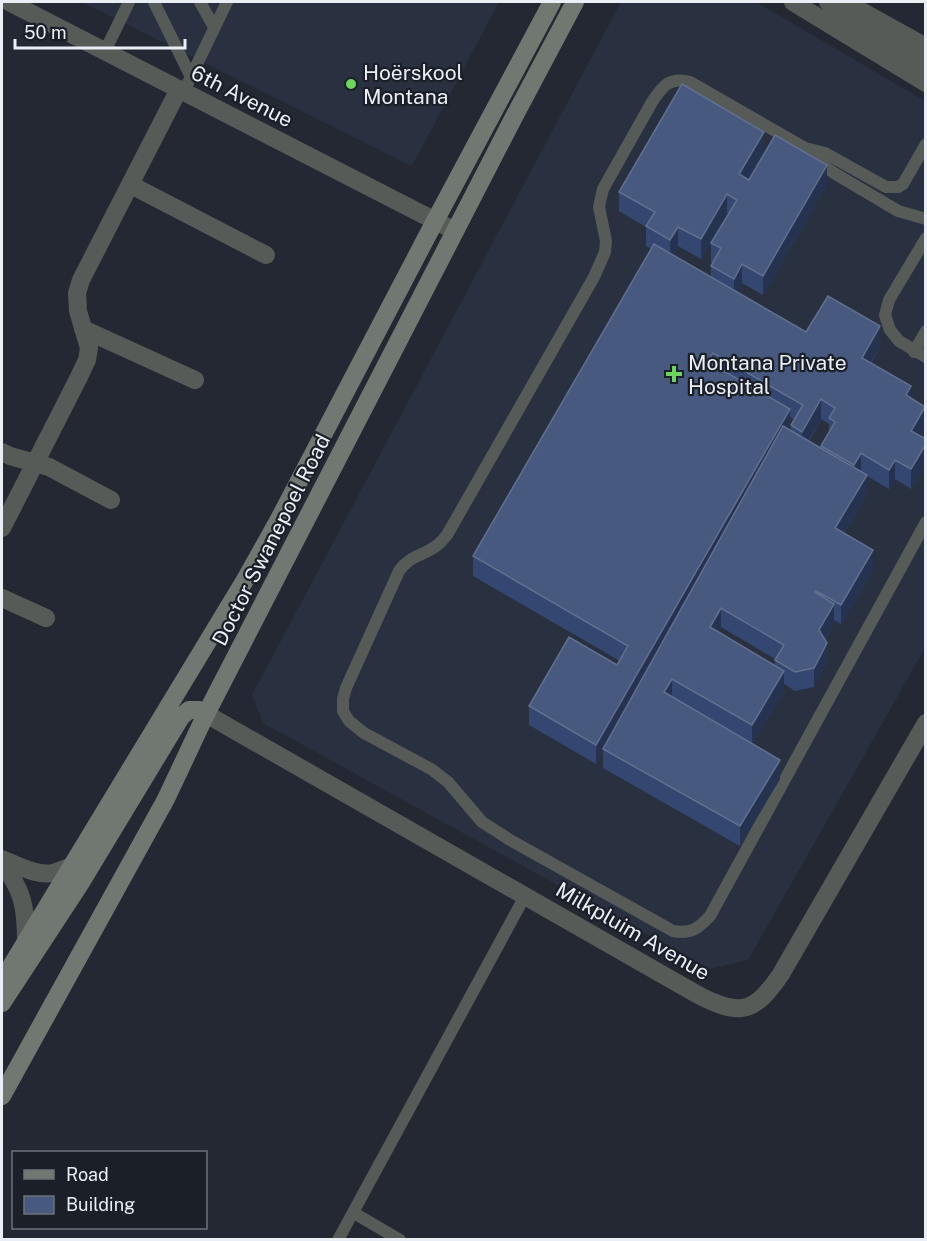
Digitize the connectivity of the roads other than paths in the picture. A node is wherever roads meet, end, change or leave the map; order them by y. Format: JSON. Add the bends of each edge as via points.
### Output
{"nodes":[{"id":1,"x":9,"y":2,"type":"edge"},
{"id":2,"x":129,"y":2,"type":"edge"},
{"id":3,"x":154,"y":2,"type":"edge"},
{"id":4,"x":200,"y":2,"type":"edge"},
{"id":5,"x":227,"y":2,"type":"edge"},
{"id":6,"x":552,"y":2,"type":"edge"},
{"id":7,"x":575,"y":2,"type":"edge"},
{"id":8,"x":793,"y":2,"type":"edge"},
{"id":9,"x":828,"y":2,"type":"edge"},
{"id":10,"x":845,"y":2,"type":"edge"},
{"id":11,"x":214,"y":27,"type":"junction"},
{"id":12,"x":926,"y":47,"type":"edge"},
{"id":13,"x":105,"y":51,"type":"junction"},
{"id":14,"x":926,"y":65,"type":"edge"},
{"id":15,"x":926,"y":83,"type":"edge"},
{"id":16,"x":184,"y":86,"type":"junction"},
{"id":17,"x":926,"y":144,"type":"edge"},
{"id":18,"x":804,"y":148,"type":"junction"},
{"id":19,"x":131,"y":185,"type":"junction"},
{"id":20,"x":926,"y":219,"type":"edge"},
{"id":21,"x":435,"y":221,"type":"junction"},
{"id":22,"x":454,"y":231,"type":"junction"},
{"id":23,"x":926,"y":238,"type":"edge"},
{"id":24,"x":266,"y":255,"type":"dead end"},
{"id":25,"x":83,"y":329,"type":"junction"},
{"id":26,"x":926,"y":331,"type":"edge"},
{"id":27,"x":920,"y":354,"type":"edge"},
{"id":28,"x":195,"y":380,"type":"dead end"},
{"id":29,"x":2,"y":452,"type":"edge"},
{"id":30,"x":35,"y":462,"type":"junction"},
{"id":31,"x":111,"y":500,"type":"dead end"},
{"id":32,"x":926,"y":522,"type":"edge"},
{"id":33,"x":2,"y":528,"type":"edge"},
{"id":34,"x":2,"y":598,"type":"edge"},
{"id":35,"x":46,"y":618,"type":"dead end"},
{"id":36,"x":206,"y":714,"type":"junction"},
{"id":37,"x":926,"y":723,"type":"edge"},
{"id":38,"x":2,"y":859,"type":"edge"},
{"id":39,"x":2,"y":865,"type":"edge"},
{"id":40,"x":72,"y":866,"type":"junction"},
{"id":41,"x":525,"y":896,"type":"junction"},
{"id":42,"x":26,"y":940,"type":"junction"},
{"id":43,"x":2,"y":981,"type":"edge"},
{"id":44,"x":2,"y":1003,"type":"edge"},
{"id":45,"x":2,"y":1096,"type":"edge"},
{"id":46,"x":354,"y":1213,"type":"junction"},
{"id":47,"x":338,"y":1239,"type":"edge"},
{"id":48,"x":400,"y":1239,"type":"edge"}],
"edges":[{"from":1,"to":13,"type":"street","name":"6th Avenue"},
{"from":2,"to":13,"type":"lane"},
{"from":3,"to":16,"type":"lane"},
{"from":4,"to":11,"type":"lane"},
{"from":5,"to":11,"type":"lane"},
{"from":6,"to":21,"type":"main road","name":"Doctor Swanepoel Road"},
{"from":7,"to":22,"type":"main road","name":"Doctor Swanepoel Road"},
{"from":8,"to":15,"type":"street"},
{"from":9,"to":14,"type":"street"},
{"from":10,"to":12,"type":"street"},
{"from":11,"to":16,"type":"lane"},
{"from":13,"to":16,"type":"street","name":"6th Avenue"},
{"from":16,"to":19,"type":"street"},
{"from":16,"to":21,"type":"street","name":"6th Avenue"},
{"from":17,"to":18,"type":"lane","via":[[907,180],[898,188],[886,187],[825,153]]},
{"from":18,"to":20,"type":"lane","via":[[834,173],[898,211]]},
{"from":18,"to":32,"type":"lane","via":[[690,82],[673,81],[659,90],[603,189],[599,207],[605,252],[594,277],[447,535],[404,563],[399,571],[346,688],[344,711],[349,721],[364,733],[448,782],[482,822],[510,840],[673,931],[694,930],[710,916]]},
{"from":19,"to":24,"type":"street"},
{"from":19,"to":25,"type":"street","via":[[81,280],[77,293]]},
{"from":21,"to":22,"type":"street","name":"6th Avenue"},
{"from":21,"to":40,"type":"main road","name":"Doctor Swanepoel Road","via":[[245,580]]},
{"from":22,"to":36,"type":"main road","name":"Doctor Swanepoel Road"},
{"from":23,"to":27,"type":"lane","via":[[889,300],[885,315],[899,341]]},
{"from":25,"to":28,"type":"street"},
{"from":25,"to":30,"type":"street","via":[[89,348],[87,360]]},
{"from":26,"to":27,"type":"lane"},
{"from":29,"to":30,"type":"street"},
{"from":30,"to":31,"type":"street"},
{"from":30,"to":33,"type":"street"},
{"from":34,"to":35,"type":"street"},
{"from":36,"to":41,"type":"street","name":"Milkpluim Avenue"},
{"from":36,"to":44,"type":"main road","via":[[189,710],[182,717]]},
{"from":36,"to":45,"type":"main road","name":"Doctor Swanepoel Road","via":[[166,799]]},
{"from":37,"to":41,"type":"street","name":"Milkpluim Avenue","via":[[781,974],[770,991],[750,1006],[720,1006]]},
{"from":38,"to":40,"type":"street","via":[[43,873]]},
{"from":39,"to":42,"type":"street","via":[[20,894],[26,915]]},
{"from":40,"to":42,"type":"main road","name":"Doctor Swanepoel Road"},
{"from":41,"to":46,"type":"lane"},
{"from":42,"to":43,"type":"main road","name":"Doctor Swanepoel Road"},
{"from":46,"to":47,"type":"lane"},
{"from":46,"to":48,"type":"lane"}]}
